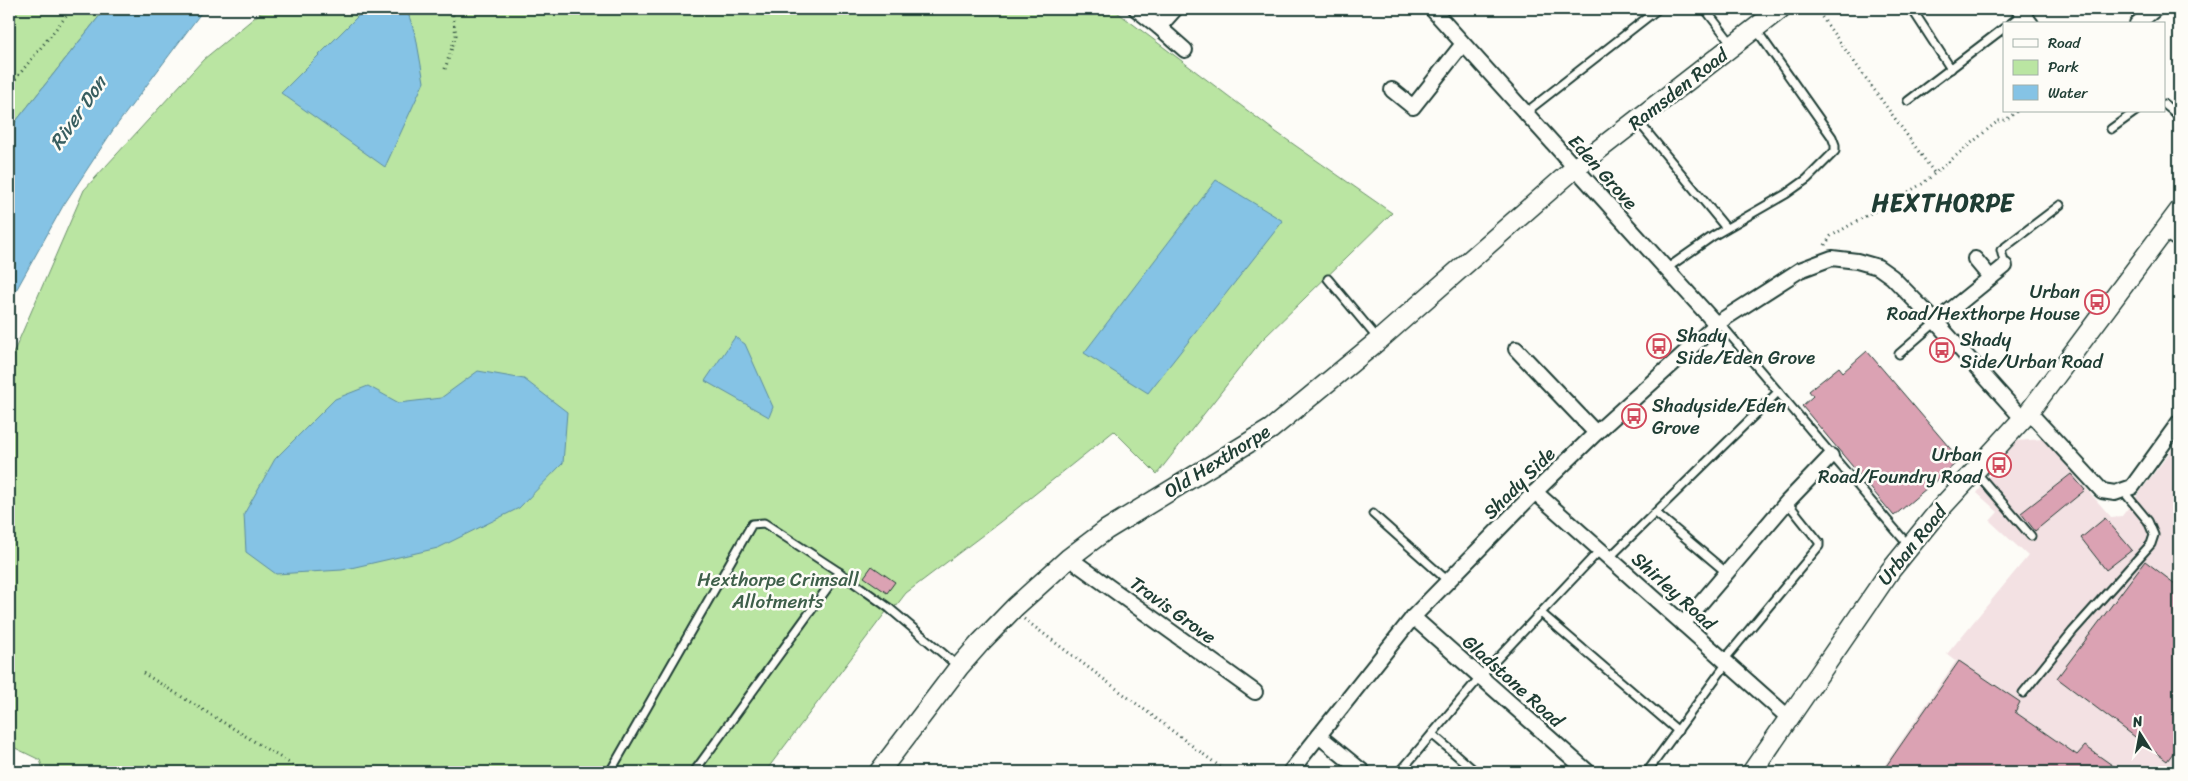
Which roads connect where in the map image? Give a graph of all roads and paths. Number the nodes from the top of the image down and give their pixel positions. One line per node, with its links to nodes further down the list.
1 (72, 9): 23 (path)
2 (452, 9): 21 (path)
3 (1136, 9): 15 (street)
4 (1175, 9): 15 (street)
5 (1432, 9): 18 (street, Eden Grove)
6 (1658, 9): 31 (lane)
7 (1705, 9): 19 (lane)
8 (1780, 9): 16 (street, Ramsden Road)
9 (1816, 9): 36 (path)
10 (1912, 9): 22 (lane)
11 (2155, 9): 14 (street)
12 (2025, 14): 13 (lane)
13 (2013, 22)
14 (2139, 22)
15 (1159, 28): 20 (street)
16 (1755, 28): 19 (street, Ramsden Road); 39 (lane)
17 (2003, 29): 22 (lane)
18 (1462, 45): 26 (street); 31 (street, Eden Grove)
19 (1733, 46): 33 (street, Ramsden Road)
20 (1185, 50)
21 (445, 69)
22 (1951, 69): 27 (lane)
23 (15, 79): 24 (path); 25 (path)
24 (9, 82)
25 (9, 86)
26 (1392, 90)
27 (1908, 101)
28 (2166, 106): 32 (lane)
29 (2016, 112): 36 (path)
30 (2135, 112): 34 (lane)
31 (1525, 113): 35 (street, Eden Grove)
32 (2179, 116)
33 (1638, 121): 35 (street, Ramsden Road); 39 (lane)
34 (2111, 129)
35 (1575, 168): 44 (street, Eden Grove); 49 (street, Old Hexthorpe)
36 (1935, 174): 42 (path)
37 (2060, 205): 43 (lane)
38 (2179, 211): 40 (street, Urban Road)
39 (1726, 228): 44 (lane)
40 (2172, 236): 53 (street, Urban Road)
41 (1975, 259): 45 (street)
42 (1815, 263): 47 (street, Shady Side); 48 (street, Shady Side)
43 (2005, 266): 45 (street)
44 (1666, 269): 48 (street, Eden Grove)
45 (1990, 277): 47 (street)
46 (1328, 279): 49 (lane)
47 (1936, 322): 51 (lane); 53 (street, Shady Side)
48 (1717, 323): 52 (lane); 55 (street, Shady Side)
49 (1379, 340): 66 (street, Old Hexthorpe)
50 (1516, 349): 55 (street)
51 (1899, 354)
52 (1778, 392): 56 (lane); 61 (lane)
53 (2025, 415): 57 (street, Urban Road); 59 (street, Shady Side)
54 (2179, 422): 59 (street)
55 (1596, 433): 58 (street, Shady Side)
56 (1831, 456): 60 (street); 64 (lane)
57 (1974, 470): 63 (lane); 64 (street, Urban Road)
58 (1535, 492): 65 (street, Shirley Road); 69 (street, Shady Side)
59 (2124, 492): 79 (lane)
60 (1787, 502): 68 (street); 74 (lane)
61 (1656, 513): 65 (lane); 68 (lane)
62 (1373, 514): 69 (lane)
63 (2031, 536)
64 (1910, 547): 80 (street, Urban Road)
65 (1605, 554): 71 (lane); 73 (street, Shirley Road)
66 (1069, 558): 70 (street, Old Hexthorpe); 78 (street, Travis Grove)
67 (839, 572): 75 (lane); 86 (lane); 87 (lane)
68 (1727, 573): 73 (street)
69 (1449, 582): 72 (street, Shady Side)
70 (1012, 610): 75 (street, Old Hexthorpe); 88 (path)
71 (1541, 613): 77 (lane); 81 (lane)
72 (1413, 617): 77 (street, Gladstone Road); 83 (street, Shady Side)
73 (1683, 624): 74 (street, Shirley Road)
74 (1726, 662): 80 (street, Shirley Road); 81 (lane)
75 (959, 667): 84 (street, Old Hexthorpe)
76 (143, 673): 85 (path)
77 (1480, 677): 82 (lane); 93 (street, Gladstone Road)
78 (1255, 692)
79 (2023, 693)
80 (1790, 718): 95 (street, Urban Road)
81 (1678, 731): 94 (lane)
82 (1432, 734): 91 (lane); 92 (lane)
83 (1319, 736): 89 (street, Shady Side); 90 (street)
84 (883, 771)
85 (304, 772)
86 (610, 772)
87 (694, 772)
88 (1227, 772)
89 (1290, 772)
90 (1363, 772)
91 (1400, 772)
92 (1476, 772)
93 (1588, 772)
94 (1647, 772)
95 (1752, 772)

